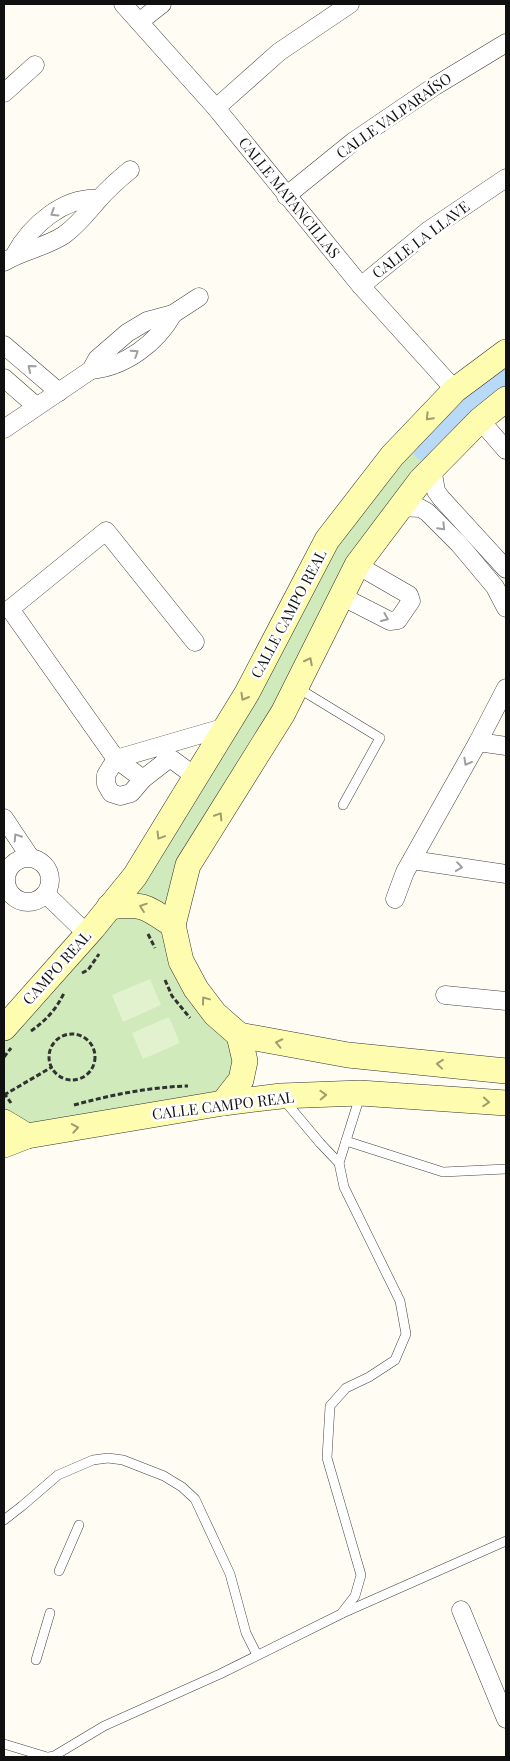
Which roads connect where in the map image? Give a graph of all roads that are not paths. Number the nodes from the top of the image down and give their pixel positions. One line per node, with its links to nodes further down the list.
1 (123, 4): 4 (street, CALLE MATANCILLAS)
2 (162, 4): 4 (street)
3 (350, 4): 8 (street)
4 (139, 22): 8 (street, CALLE MATANCILLAS)
5 (506, 44): 11 (street, CALLE VALPARAÍSO)
6 (36, 65): 7 (street)
7 (4, 93)
8 (216, 108): 11 (street, CALLE MATANCILLAS)
9 (130, 170): 12 (street)
10 (506, 178): 14 (street, CALLE LA LLAVE)
11 (286, 196): 14 (street, CALLE MATANCILLAS)
12 (99, 199): 13 (street); 13 (street, one-way to 13)
13 (9, 259)
14 (361, 286): 19 (street, CALLE MATANCILLAS)
15 (199, 297): 20 (street)
16 (4, 345): 20 (street, one-way to 16)
17 (506, 352): 19 (street, CALLE CAMPO REAL)
18 (4, 378): 22 (street)
19 (456, 390): 39 (street, CALLE CAMPO REAL, one-way to 39)
20 (59, 392): 22 (street)
21 (506, 399): 23 (street)
22 (36, 406): 24 (street)
23 (480, 420): 25 (street); 26 (street)
24 (4, 429)
25 (506, 450)
26 (432, 468): 27 (street); 28 (street)
27 (400, 507): 29 (street, one-way to 29); 30 (street)
28 (477, 536): 29 (street); 31 (street)
29 (463, 549): 32 (street)
30 (357, 565): 33 (street); 33 (street, one-way to 30)
31 (504, 566): 32 (street)
32 (486, 577): 34 (street)
33 (341, 596): 37 (street, one-way to 33)
34 (506, 608)
35 (7, 610): 36 (street); 43 (street)
36 (196, 642)
37 (296, 686): 46 (lane); 55 (street, one-way to 37)
38 (506, 688): 40 (street)
39 (226, 726): 42 (street); 44 (street, CALLE CAMPO REAL)
40 (478, 742): 41 (street); 49 (street, one-way to 49)
41 (506, 746)
42 (166, 752): 43 (street); 44 (street); 45 (street)
43 (116, 759): 45 (street); 45 (street)
44 (196, 777): 54 (street, CALLE CAMPO REAL, one-way to 54)
45 (143, 778)
46 (343, 806)
47 (4, 818): 48 (street, one-way to 47)
48 (30, 857): 51 (street); 52 (street)
49 (412, 860): 50 (street, one-way to 50); 53 (street)
50 (506, 874)
51 (5, 886): 52 (street)
52 (46, 894): 56 (street)
53 (395, 899)
54 (109, 907): 55 (street, one-way to 54); 56 (street, CAMPO REAL)
55 (173, 924): 59 (street, one-way to 55)
56 (94, 942): 60 (street, CAMPO REAL)
57 (445, 995): 58 (street)
58 (506, 1001)
59 (239, 1035): 61 (street, one-way to 59); 64 (street)
60 (15, 1036)
61 (506, 1071)
62 (360, 1094): 63 (street, CALLE CAMPO REAL, one-way to 62); 65 (street, CALLE CAMPO REAL, one-way to 65); 68 (lane)
63 (281, 1096): 64 (street, CALLE CAMPO REAL); 70 (lane)
64 (222, 1102): 67 (street, CALLE CAMPO REAL, one-way to 64)
65 (506, 1104)
66 (8, 1113): 67 (street)
67 (27, 1136): 69 (street, CALLE CAMPO REAL)
68 (346, 1141): 70 (lane); 71 (lane)
69 (4, 1145)
70 (339, 1163): 78 (lane)
71 (506, 1170)
72 (4, 1520): 79 (lane)
73 (79, 1525): 75 (lane)
74 (506, 1541): 78 (lane)
75 (59, 1571)
76 (461, 1610): 81 (street)
77 (50, 1613): 80 (lane)
78 (341, 1614): 79 (lane)
79 (257, 1655): 83 (lane)
80 (36, 1660)
81 (506, 1719)
82 (4, 1744): 83 (lane)
83 (48, 1757)

